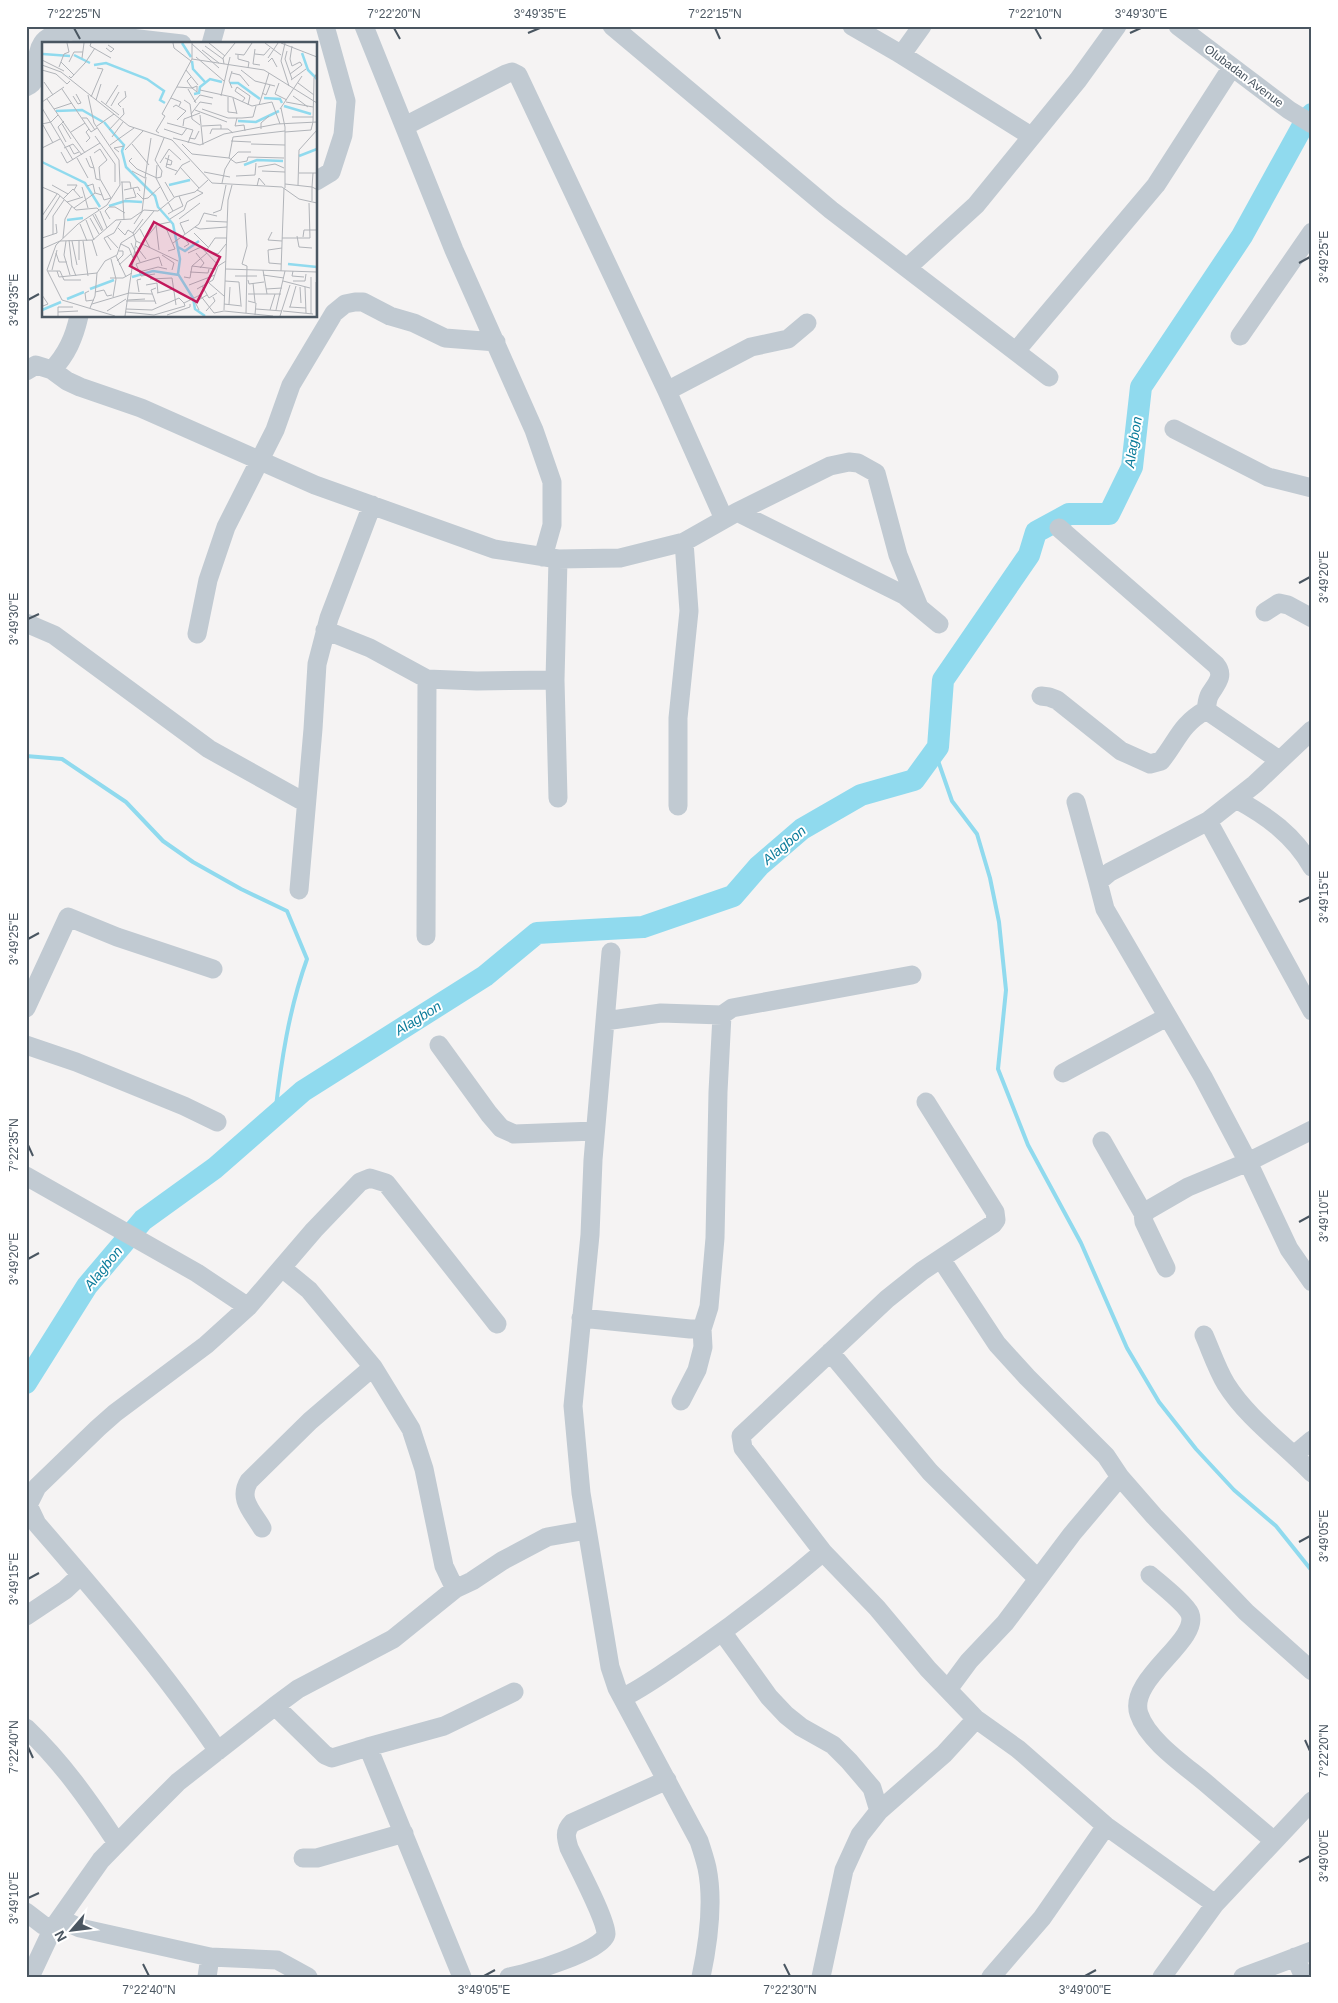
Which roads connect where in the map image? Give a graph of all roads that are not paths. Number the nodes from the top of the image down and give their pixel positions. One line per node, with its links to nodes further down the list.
1 (216, 26): 12 (street)
2 (325, 26): 19 (street)
3 (364, 26): 17 (street)
4 (612, 26): 21 (street)
5 (852, 26): 13 (street)
6 (922, 26): 13 (street)
7 (1117, 26): 18 (street)
8 (1178, 26): 14 (street, Olubadan Avenue)
9 (42, 42): 15 (street)
10 (42, 42): 11 (street)
11 (165, 42)
12 (212, 42)
13 (902, 54): 18 (street)
14 (1232, 67): 16 (street, Olubadan Avenue); 26 (street)
15 (26, 87)
16 (1312, 124)
17 (405, 126): 25 (street); 30 (street)
18 (1031, 136): 21 (street)
19 (318, 180)
20 (1312, 232): 24 (street)
21 (908, 267): 26 (street)
22 (78, 318): 27 (street)
23 (807, 323): 30 (street)
24 (1240, 336)
25 (496, 342): 32 (street); 38 (street)
26 (1016, 351): 29 (street)
27 (52, 370): 28 (street); 32 (street)
28 (26, 371)
29 (1049, 377)
30 (667, 391): 35 (street)
31 (1174, 430): 33 (street)
32 (258, 462): 34 (street); 45 (street)
33 (1312, 488)
34 (372, 505): 38 (street); 44 (street)
35 (731, 515): 37 (street); 39 (street); 39 (street)
36 (1059, 528): 49 (street)
37 (684, 542): 38 (street); 56 (street)
38 (550, 558): 47 (street)
39 (919, 607): 43 (street)
40 (1265, 612): 41 (street)
41 (1312, 618)
42 (26, 623): 55 (street)
43 (940, 624)
44 (325, 630): 46 (street); 55 (street)
45 (197, 634)
46 (427, 679): 47 (street); 61 (street)
47 (555, 680): 52 (street)
48 (1042, 696): 49 (street)
49 (1206, 710): 51 (street)
50 (1312, 730): 51 (street)
51 (1279, 760): 53 (street)
52 (558, 798)
53 (1236, 798): 57 (street); 58 (street)
54 (1076, 802): 59 (street)
55 (306, 803): 60 (street)
56 (678, 806)
57 (1208, 821): 59 (street); 66 (street)
58 (1312, 867)
59 (1098, 882): 68 (street)
60 (299, 890)
61 (426, 936)
62 (611, 952): 69 (street)
63 (213, 970): 65 (street)
64 (912, 975): 67 (street)
65 (26, 1008)
66 (1312, 1011)
67 (722, 1015): 69 (street); 88 (street)
68 (1167, 1017): 72 (street); 78 (street)
69 (605, 1021): 76 (street)
70 (439, 1044): 76 (street)
71 (26, 1045): 74 (street)
72 (1063, 1073)
73 (926, 1102): 81 (street)
74 (218, 1122)
75 (1312, 1130): 78 (street)
76 (596, 1131): 86 (street)
77 (1102, 1141): 80 (street)
78 (1248, 1162): 80 (street); 84 (street)
79 (26, 1176): 85 (street)
80 (1143, 1213): 83 (street)
81 (941, 1260): 90 (street); 96 (street)
82 (282, 1268): 85 (street); 87 (street); 91 (street)
83 (1166, 1268)
84 (1312, 1282)
85 (248, 1307): 100 (street)
86 (581, 1318): 88 (street); 98 (street)
87 (497, 1324)
88 (702, 1329): 92 (street)
89 (1204, 1335): 94 (street)
90 (830, 1352): 99 (street); 102 (street)
91 (373, 1367): 97 (street); 103 (street)
92 (681, 1401)
93 (1312, 1440): 94 (street)
94 (1294, 1455): 95 (street)
95 (1312, 1472)
96 (1120, 1477): 102 (street); 106 (street)
97 (262, 1528)
98 (586, 1530): 103 (street); 109 (street)
99 (823, 1552): 105 (street); 107 (street)
100 (81, 1575): 104 (street); 114 (street)
101 (1150, 1575): 120 (street)
102 (1037, 1578): 107 (street)
103 (455, 1589): 110 (street)
104 (26, 1616)
105 (722, 1633): 109 (street); 117 (street)
106 (1312, 1672)
107 (949, 1688): 111 (street)
108 (514, 1692): 113 (street)
109 (624, 1697): 115 (street)
110 (275, 1706): 113 (street); 114 (street)
111 (976, 1719): 117 (street); 118 (street)
112 (26, 1728): 121 (street)
113 (368, 1747): 119 (street)
114 (218, 1751): 121 (street)
115 (667, 1780): 132 (street); 133 (street)
116 (1312, 1801): 120 (street)
117 (879, 1810): 134 (street)
118 (1106, 1826): 123 (street); 135 (street)
119 (404, 1833): 122 (street); 131 (street)
120 (1274, 1840): 123 (street)
121 (117, 1843): 125 (street)
122 (303, 1858)
123 (1215, 1904): 136 (street)
124 (26, 1912): 125 (street)
125 (56, 1923): 127 (street); 128 (street)
126 (1303, 1954): 137 (street); 138 (street)
127 (210, 1956): 129 (street); 130 (street)
128 (30, 1977)
129 (207, 1977)
130 (308, 1977)
131 (462, 1977)
132 (509, 1977)
133 (701, 1977)
134 (821, 1977)
135 (991, 1977)
136 (1162, 1977)
137 (1242, 1977)
138 (1304, 1977)

